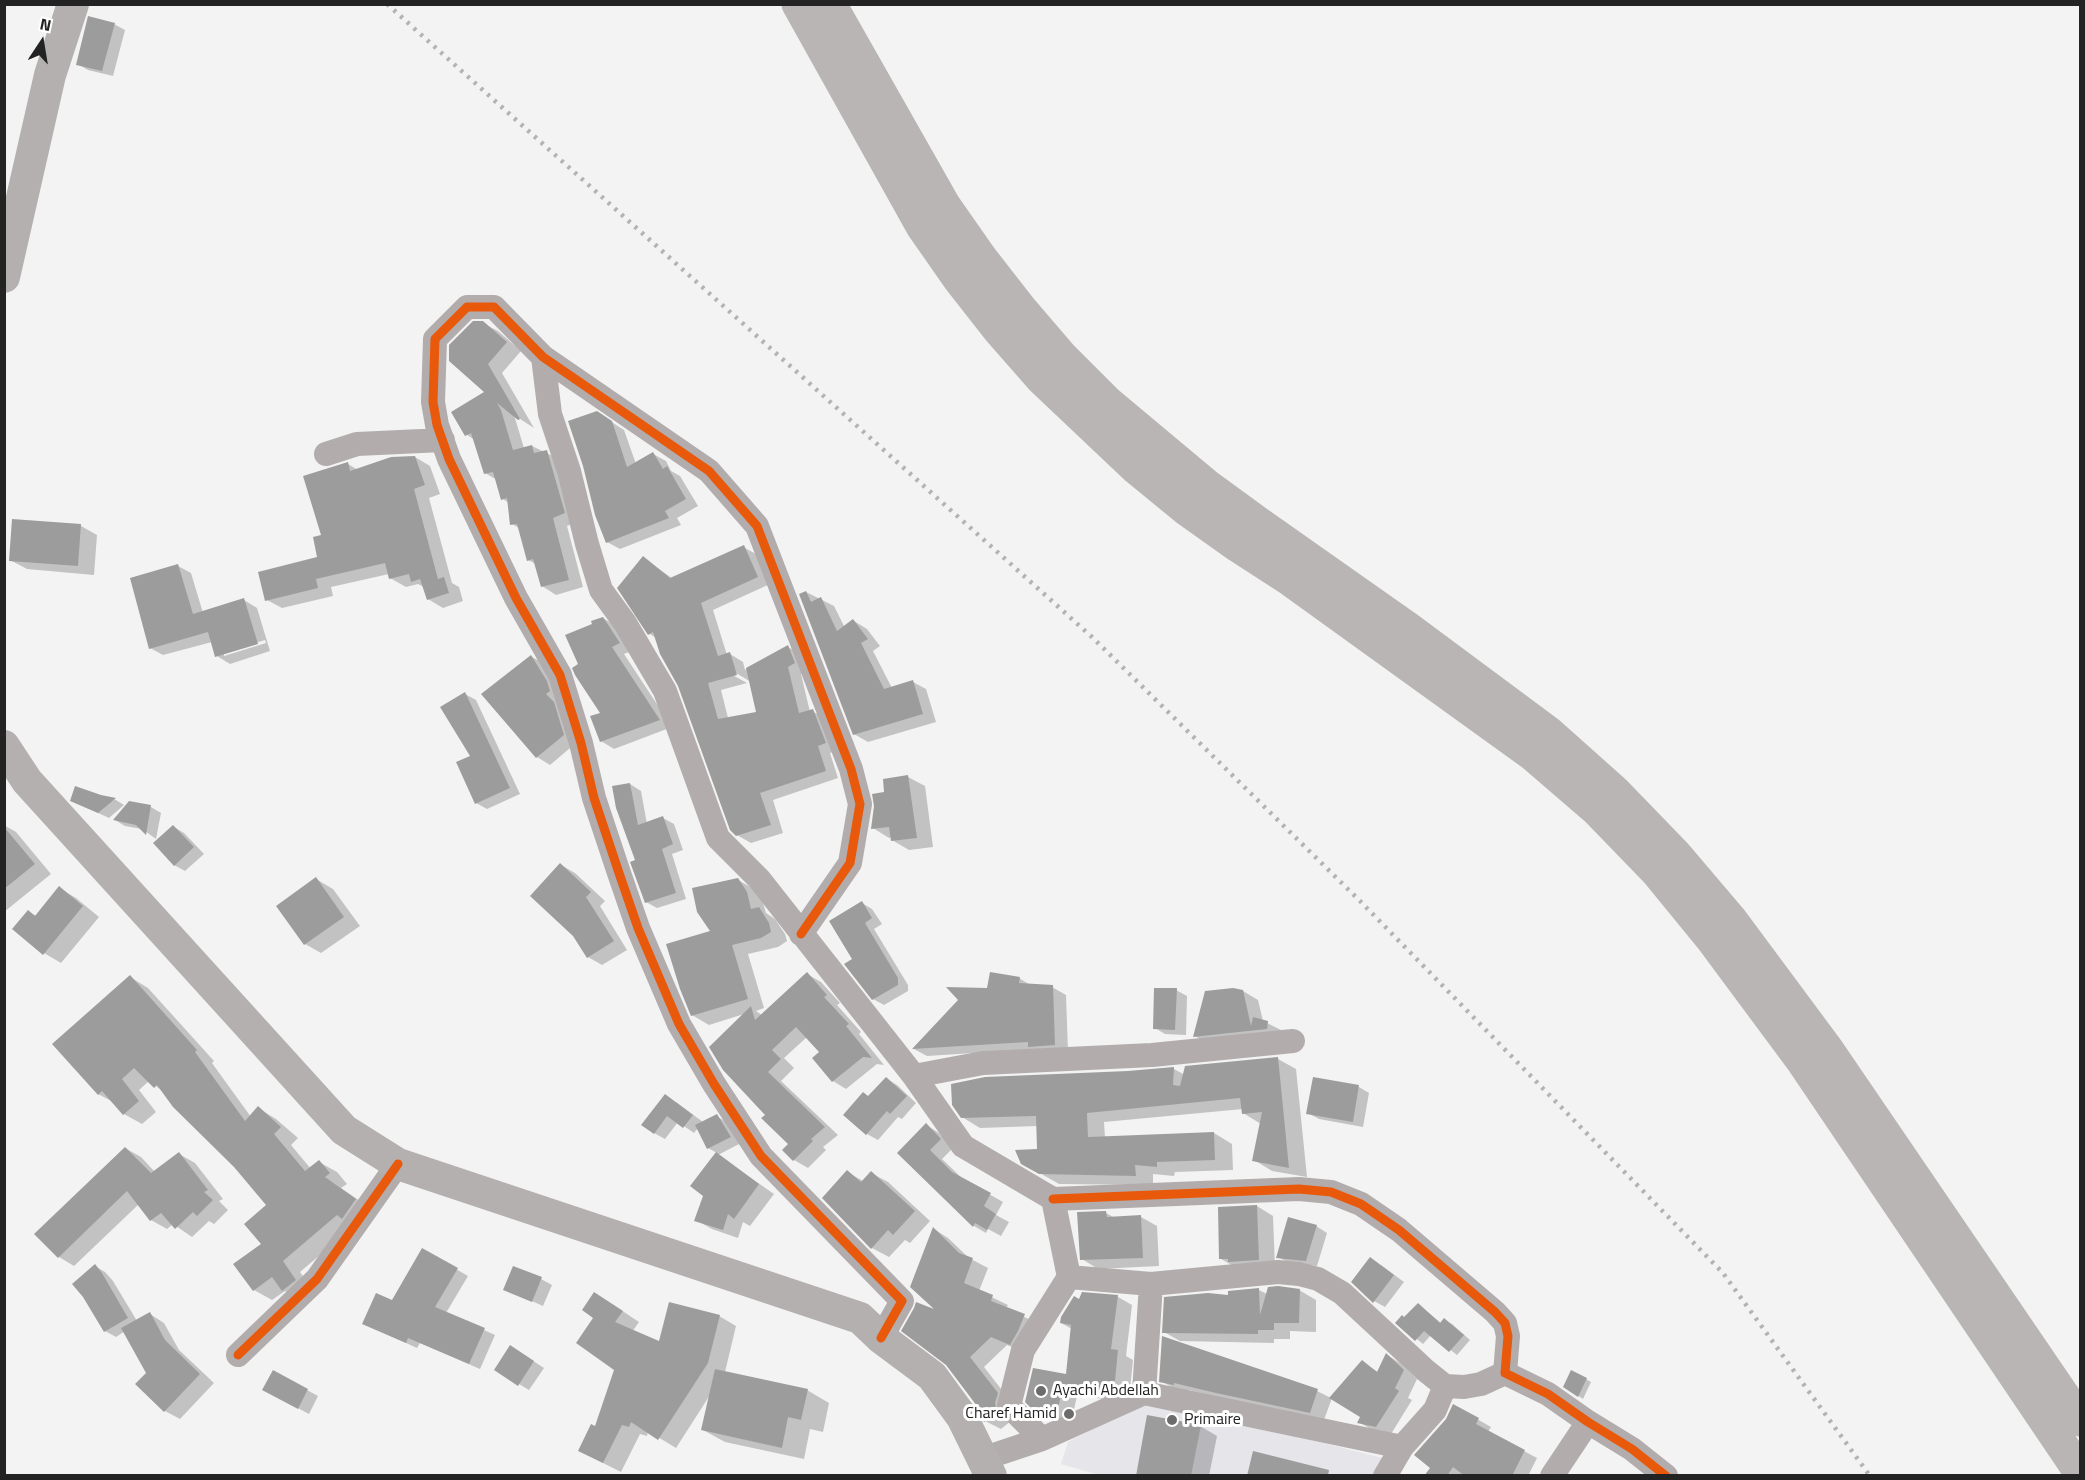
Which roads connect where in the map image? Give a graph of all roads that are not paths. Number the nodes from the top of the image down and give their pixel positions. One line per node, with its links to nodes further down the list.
1 (73, 4): 4 (main road)
2 (798, 4): 26 (highway)
3 (830, 4): 21 (highway)
4 (4, 277)
5 (543, 357): 6 (street); 9 (street); 9 (street)
6 (443, 440): 7 (street); 16 (street)
7 (326, 454)
8 (4, 746): 12 (main road)
9 (801, 934): 11 (street)
10 (1293, 1041): 11 (street)
11 (914, 1076): 13 (street)
12 (398, 1164): 16 (main road); 17 (street)
13 (1053, 1199): 14 (street); 18 (street)
14 (1069, 1277): 15 (street); 23 (street)
15 (1151, 1284): 19 (street); 20 (street)
16 (880, 1338): 25 (main road)
17 (238, 1355)
18 (1505, 1373): 19 (street); 22 (street)
19 (1445, 1386): 24 (street)
20 (1144, 1393): 23 (street); 24 (street)
21 (2080, 1420)
22 (1588, 1422): 28 (street); 29 (street)
23 (1042, 1439): 25 (street)
24 (1402, 1447): 27 (street)
25 (987, 1467)
26 (2080, 1472)
27 (1385, 1476)
28 (1552, 1476)
29 (1666, 1476)

